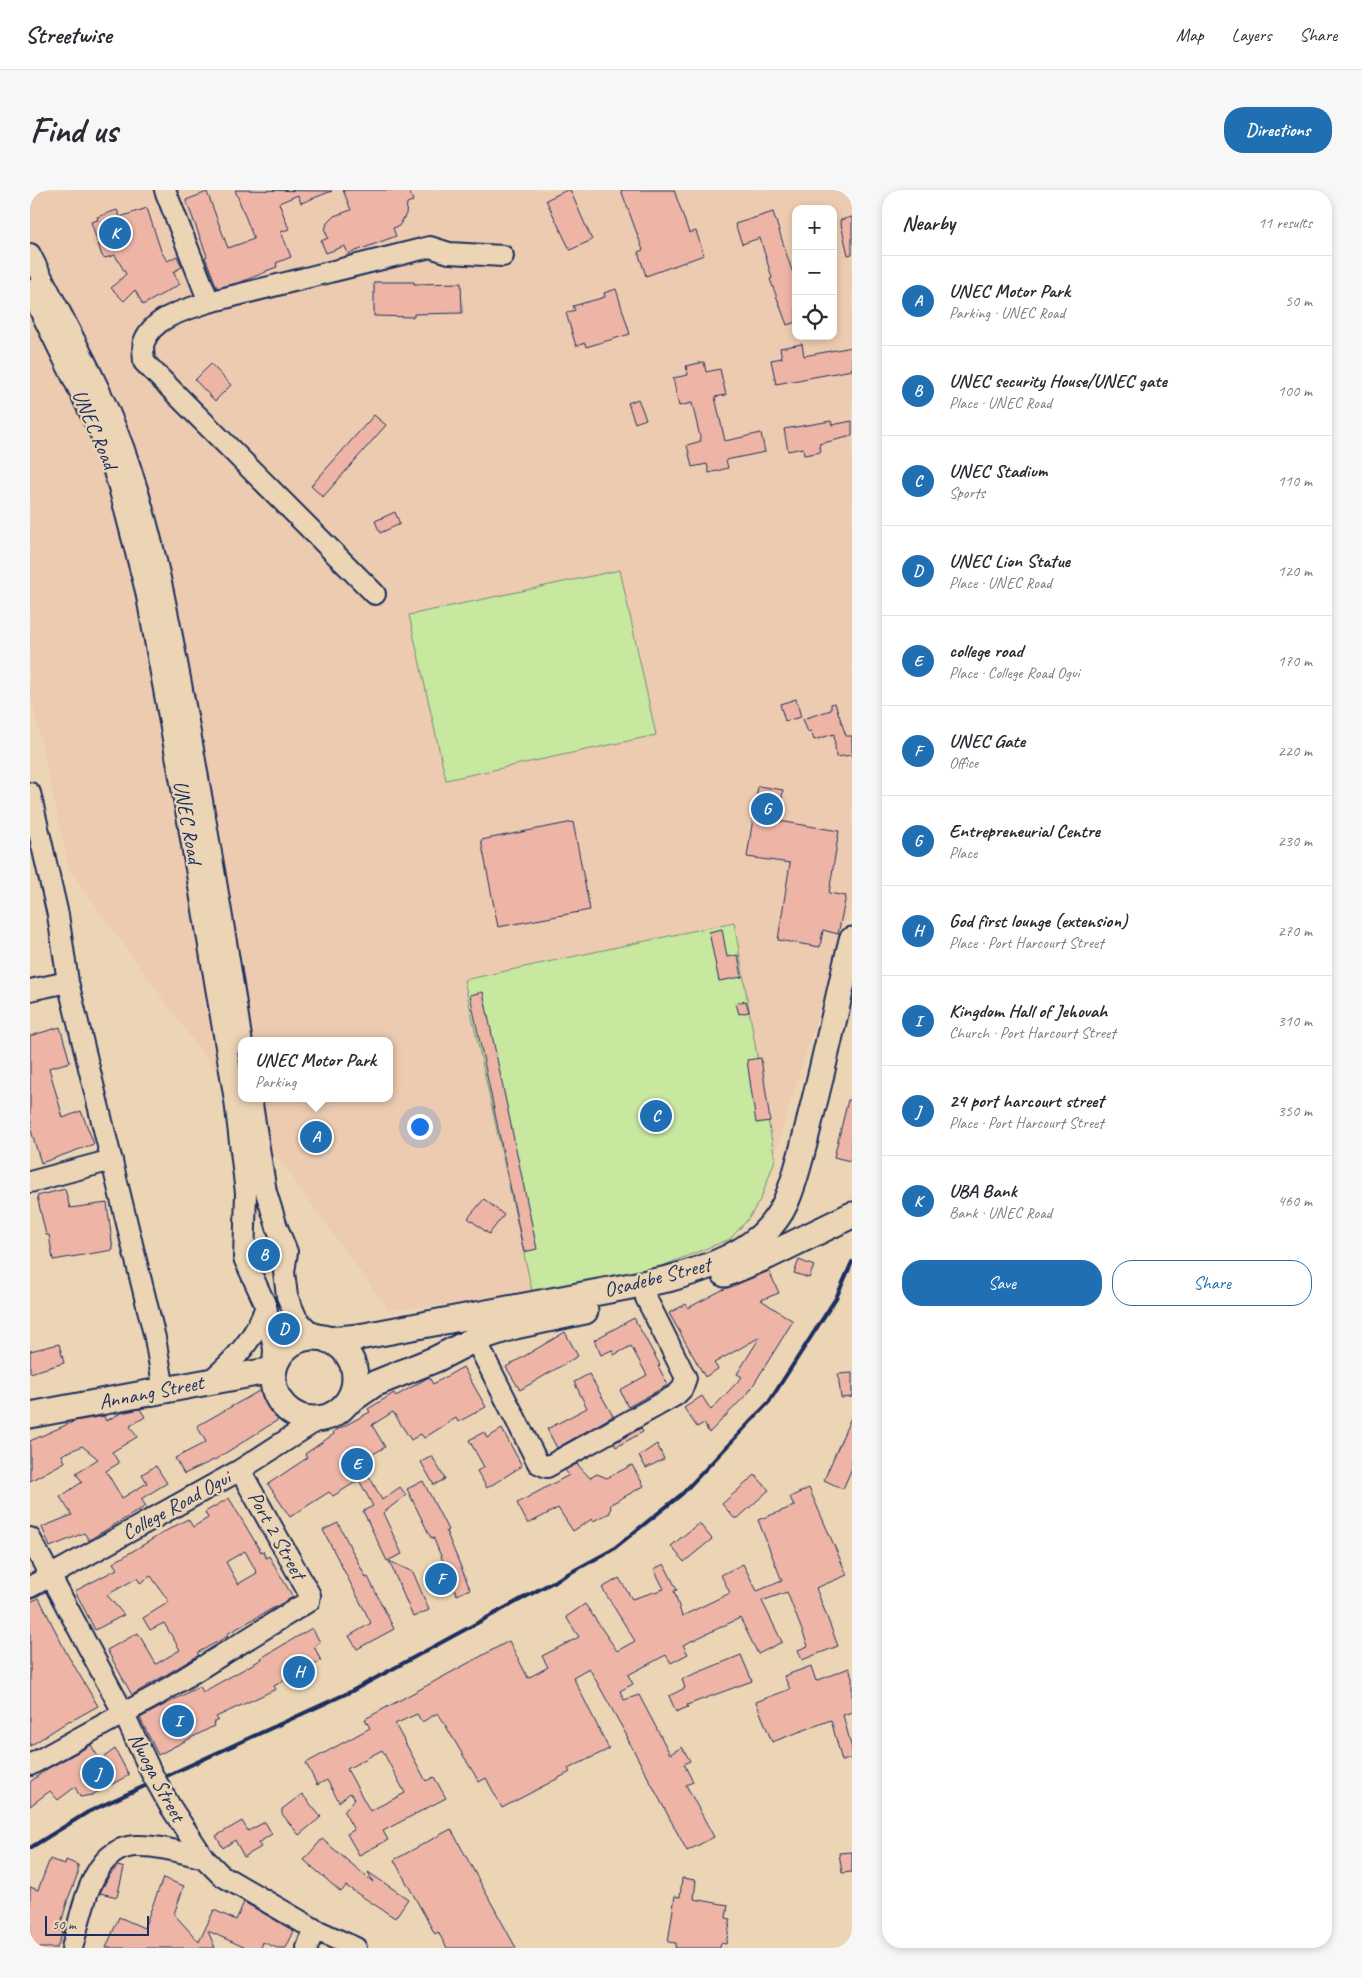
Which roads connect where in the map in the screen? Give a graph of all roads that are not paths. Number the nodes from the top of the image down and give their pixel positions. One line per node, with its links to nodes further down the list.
1 (166, 190): 5 (street)
2 (30, 254): 8 (street, UNEC Road)
3 (503, 256): 5 (street)
4 (30, 290): 8 (street, UNEC Road)
5 (209, 302): 6 (street)
6 (375, 594)
7 (30, 793): 10 (street)
8 (214, 922): 12 (street, UNEC Road); 20 (street, UNEC Road)
9 (852, 940): 17 (main road, Osadebe Street)
10 (68, 982): 11 (street); 14 (street)
11 (30, 990)
12 (240, 1037)
13 (252, 1102): 22 (street)
14 (112, 1160): 15 (street); 25 (street)
15 (30, 1182)
16 (852, 1215): 18 (main road, Osadebe Street)
17 (768, 1229): 18 (main road); 22 (main road, Osadebe Street)
18 (778, 1251): 19 (main road, Osadebe Street)
19 (646, 1298): 21 (main road, Osadebe Street); 21 (street, Osadebe Street)
20 (266, 1306): 23 (street, UNEC Road); 24 (street)
21 (475, 1339): 26 (main road, Osadebe Street)
22 (328, 1340): 23 (main road); 26 (main road)
23 (273, 1370): 24 (main road, Annang Street); 28 (main road)
24 (210, 1381): 25 (main road, Annang Street)
25 (164, 1390): 27 (main road, Annang Street)
26 (348, 1402): 28 (main road)
27 (30, 1416)
28 (319, 1419): 29 (street, College Road Ogui)
29 (240, 1470): 31 (street, College Road Ogui); 33 (street, Port 2 Street)
30 (30, 1538): 31 (street, Nwoga Street)
31 (51, 1574): 32 (street, College Road Ogui); 33 (street, Nwoga Street)
32 (30, 1587)
33 (124, 1714): 34 (street); 35 (street, Nwoga Street, bridge)
34 (30, 1765)
35 (204, 1858): 36 (street, Nwoga Street); 37 (street)
36 (314, 1929): 38 (street); 39 (street, Nwoga Street)
37 (72, 1948)
38 (307, 1948)
39 (356, 1948)

